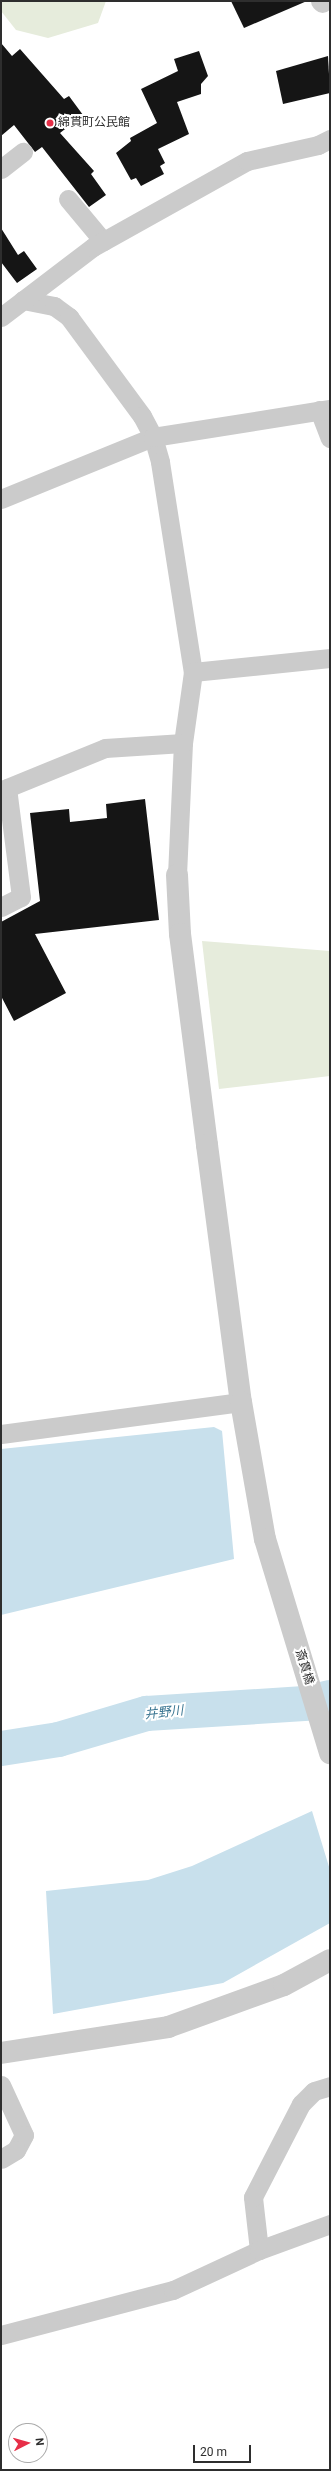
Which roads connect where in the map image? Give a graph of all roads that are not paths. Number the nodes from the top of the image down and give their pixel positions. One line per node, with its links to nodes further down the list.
1 (330, 139): 5 (street)
2 (23, 152): 3 (street)
3 (1, 169)
4 (68, 199): 5 (street)
5 (102, 241): 6 (street)
6 (23, 300): 7 (street); 9 (street)
7 (3, 312)
8 (324, 410): 9 (street); 10 (street)
9 (153, 437): 11 (street); 13 (street)
10 (330, 438)
11 (1, 499)
12 (330, 658): 13 (street)
13 (193, 672): 14 (street)
14 (183, 743): 15 (street); 16 (street)
15 (177, 875): 17 (street, 斎貫橋)
16 (1, 907)
17 (241, 1402): 18 (street); 19 (street, 斎貫橋)
18 (1, 1434)
19 (330, 1753)
20 (330, 1960): 21 (street)
21 (1, 2053)
22 (1, 2086): 24 (street)
23 (330, 2086): 26 (street)
24 (1, 2159)
25 (330, 2224): 26 (street)
26 (259, 2250): 27 (street)
27 (1, 2335)

